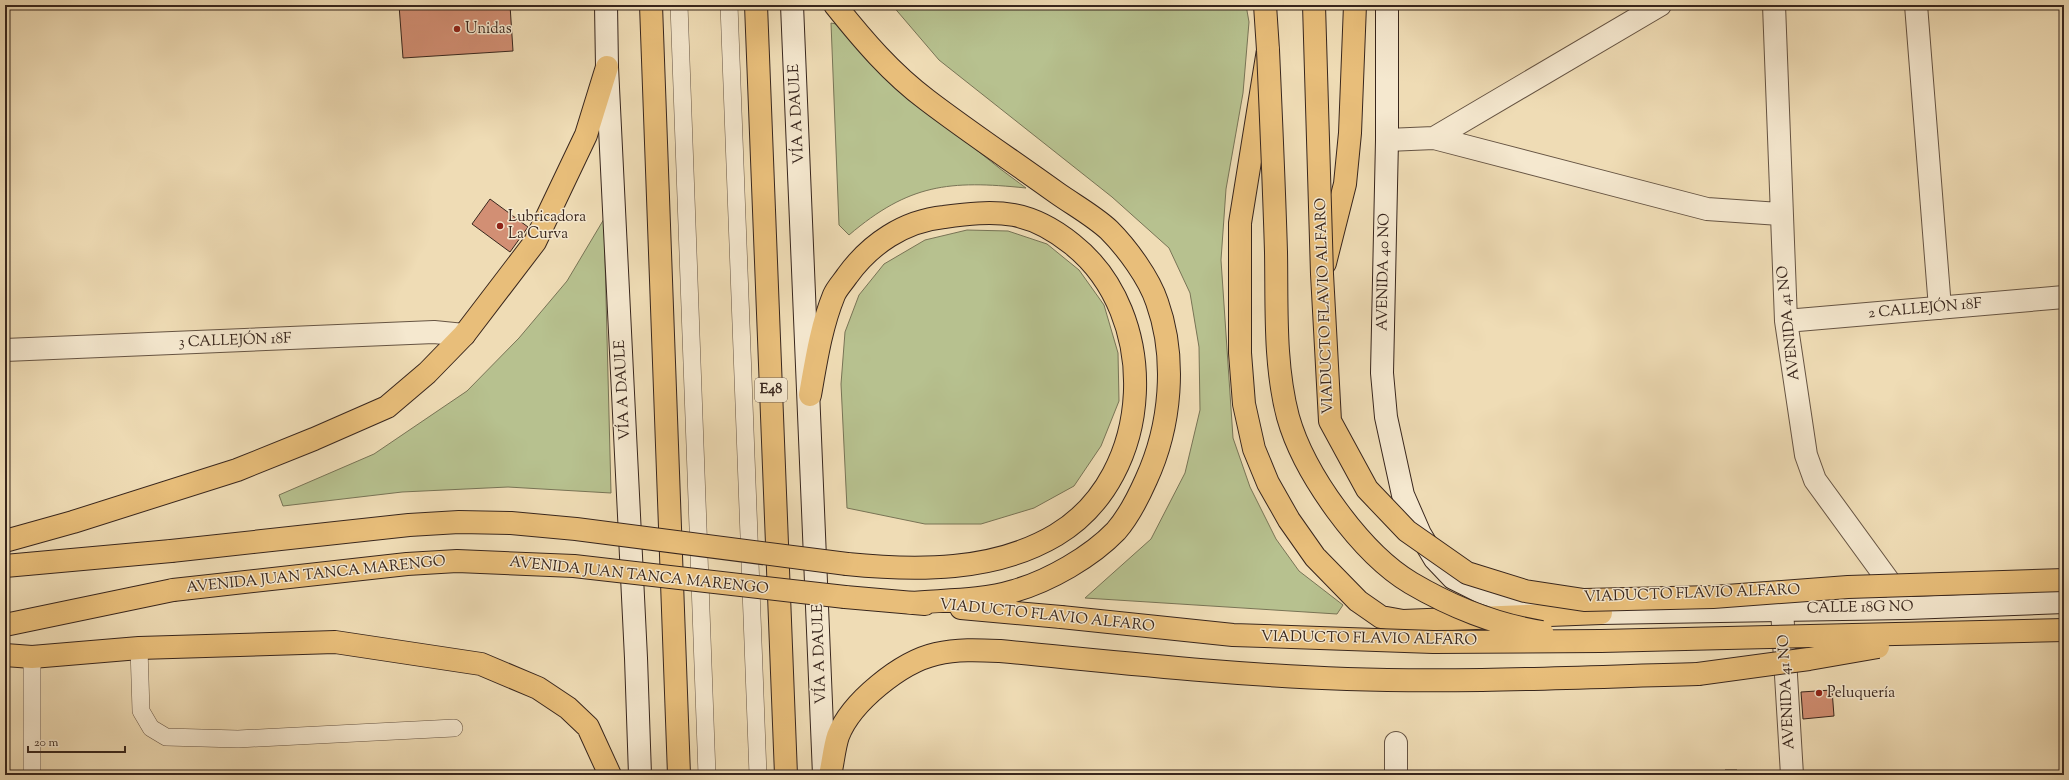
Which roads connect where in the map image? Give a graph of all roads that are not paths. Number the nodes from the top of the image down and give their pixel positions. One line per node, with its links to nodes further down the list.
1 (606, 5): 16 (street, VÍA A DAULE)
2 (650, 5): 49 (main road)
3 (679, 5): 50 (lane)
4 (729, 5): 51 (lane)
5 (756, 5): 52 (main road, E48)
6 (792, 5): 26 (street, VÍA A DAULE / E48)
7 (835, 5): 33 (main road)
8 (1265, 5): 15 (main road)
9 (1314, 5): 20 (main road, VIADUCTO FLAVIO ALFARO, bridge)
10 (1355, 5): 20 (main road, bridge)
11 (1387, 5): 18 (street, AVENIDA 40 NO)
12 (1660, 5): 17 (street)
13 (1774, 5): 19 (street, AVENIDA 41 NO)
14 (1916, 5): 22 (street)
15 (1268, 50): 36 (main road, bridge); 40 (main road, bridge)
16 (607, 67): 24 (main road); 48 (street, VÍA A DAULE)
17 (1434, 138): 18 (street); 19 (street)
18 (1387, 140): 27 (street, AVENIDA 40 NO)
19 (1780, 214): 23 (street, AVENIDA 41 NO)
20 (1322, 274): 30 (main road, VIADUCTO FLAVIO ALFARO, bridge)
21 (2064, 297): 22 (street, 2 CALLEJÓN 18F)
22 (1940, 308): 23 (street, 2 CALLEJÓN 18F)
23 (1786, 321): 34 (street, AVENIDA 41 NO)
24 (464, 336): 25 (street, 3 CALLEJÓN 18F); 28 (main road)
25 (5, 350)
26 (810, 395): 29 (main road, bridge); 53 (street, VÍA A DAULE / E48)
27 (1420, 534): 36 (street, CALLE 18G NO)
28 (5, 541)
29 (5, 566)
30 (2064, 580)
31 (845, 597): 33 (main road, VIADUCTO FLAVIO ALFARO); 37 (main road, AVENIDA JUAN TANCA MARENGO, bridge)
32 (2064, 602): 34 (street, CALLE 18G NO)
33 (910, 603): 40 (main road, VIADUCTO FLAVIO ALFARO, bridge)
34 (1908, 608): 35 (street, CALLE 18G NO)
35 (1782, 609): 36 (street, CALLE 18G NO); 56 (street, AVENIDA 41 NO)
36 (1601, 613)
37 (5, 625)
38 (2064, 630): 39 (main road, VIADUCTO FLAVIO ALFARO, bridge)
39 (1950, 634): 40 (main road, VIADUCTO FLAVIO ALFARO, bridge); 54 (main road, bridge)
40 (1601, 641)
41 (139, 648): 43 (main road); 44 (lane); 47 (main road)
42 (5, 654): 43 (main road)
43 (32, 657): 46 (lane)
44 (454, 728)
45 (1396, 743): 55 (street)
46 (32, 775)
47 (610, 775)
48 (640, 775)
49 (679, 775)
50 (707, 775)
51 (758, 775)
52 (786, 775)
53 (824, 775)
54 (830, 775)
55 (1396, 775)
56 (1792, 775)

